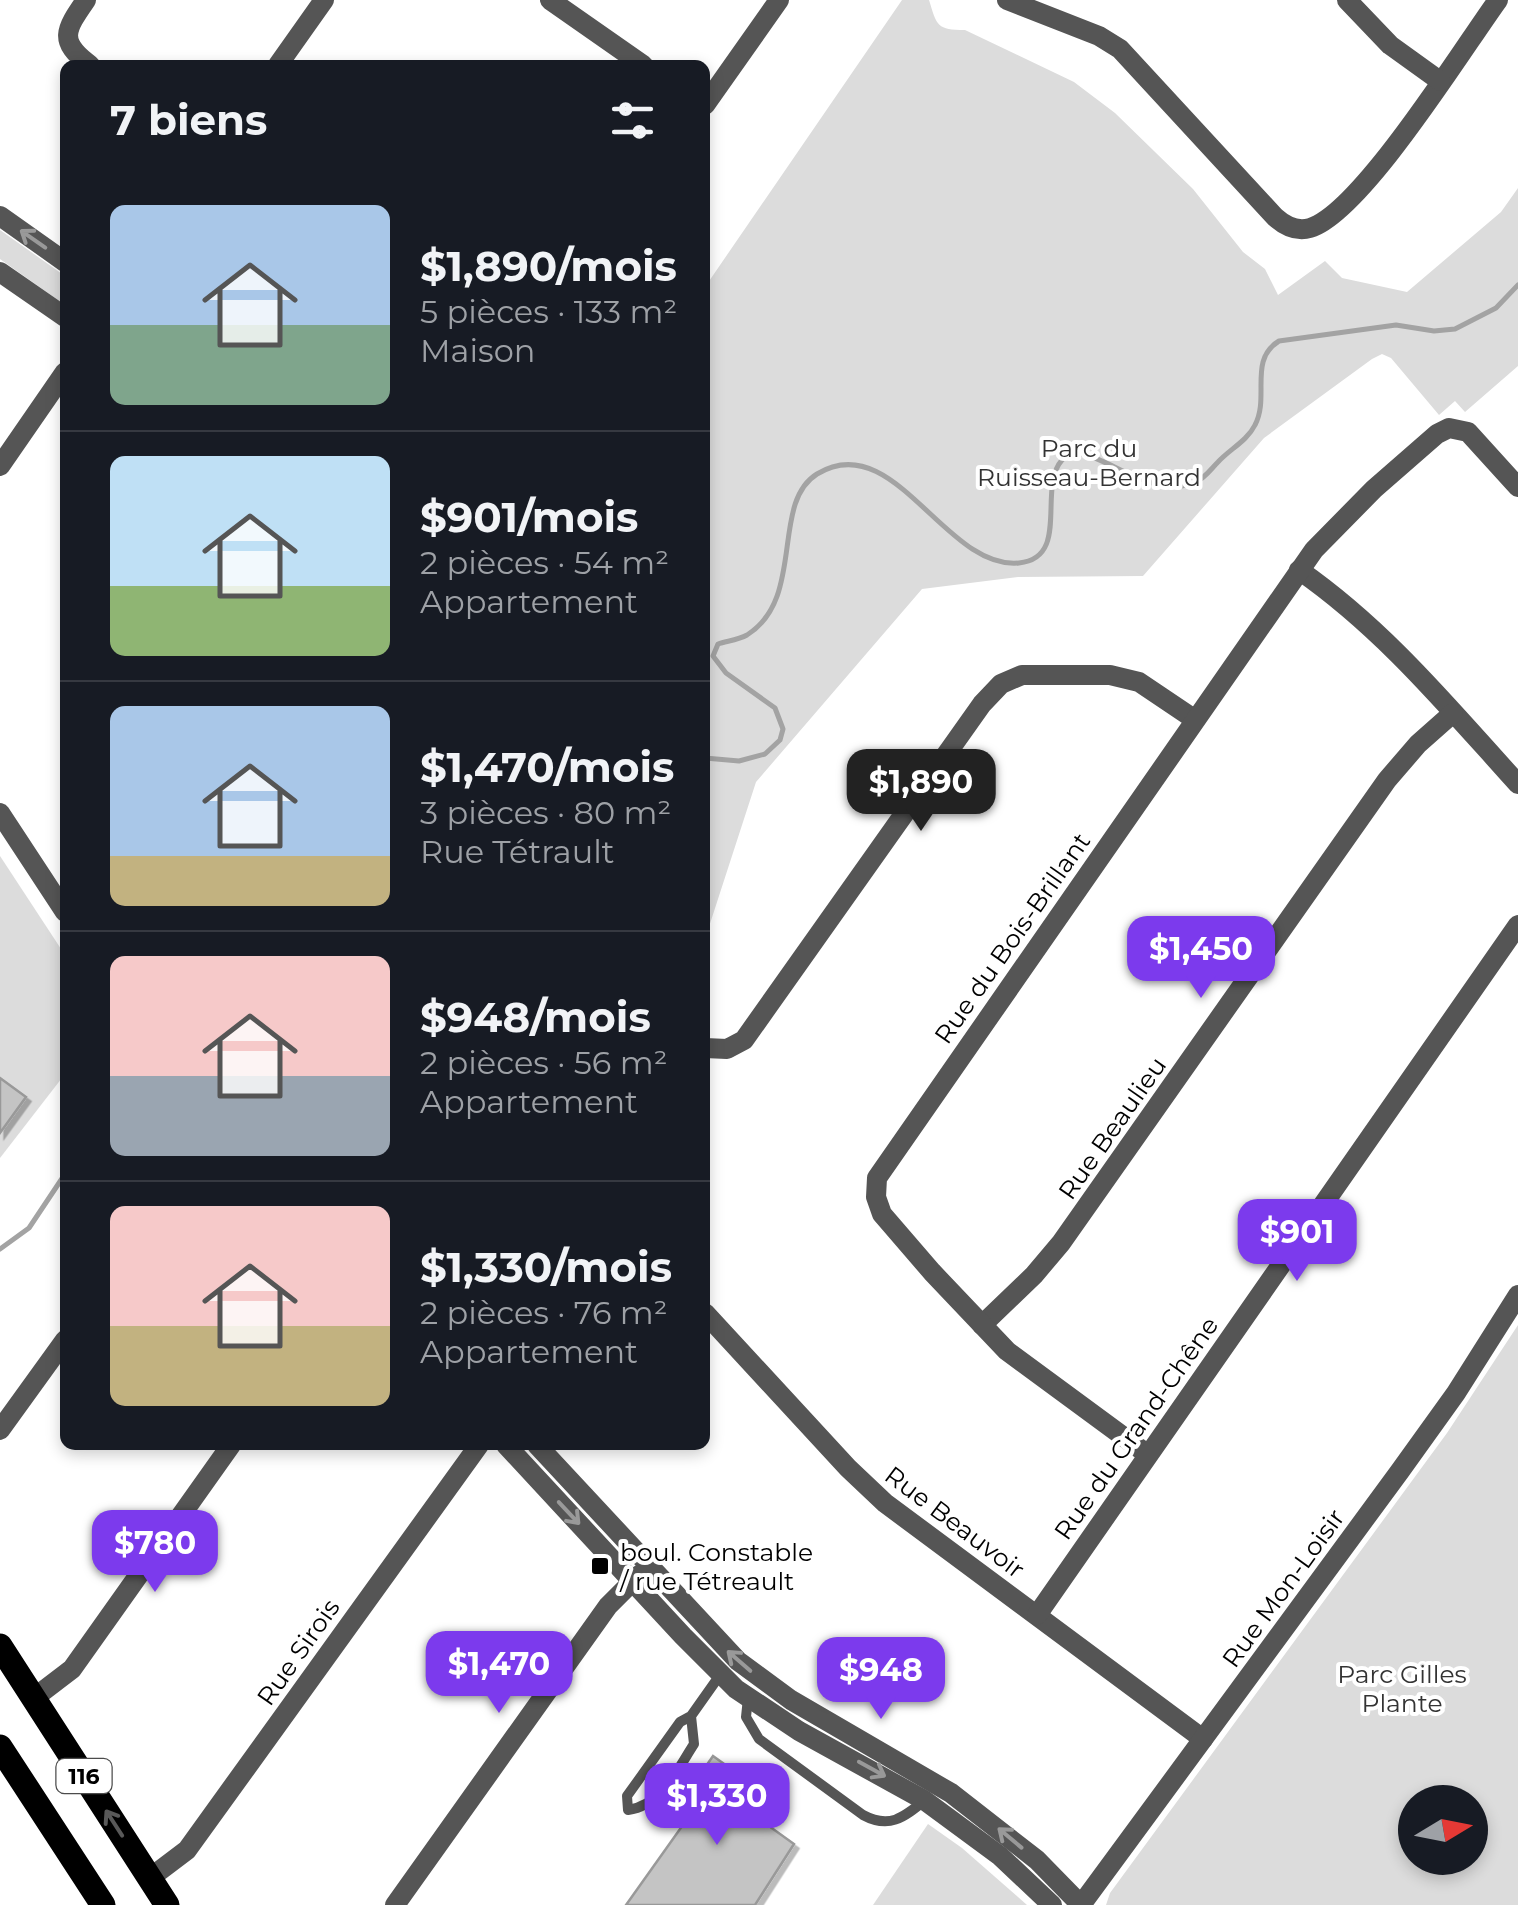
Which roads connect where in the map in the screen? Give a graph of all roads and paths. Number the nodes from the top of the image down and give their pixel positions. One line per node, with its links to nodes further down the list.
1 (86, 0): 8 (street)
2 (324, 0): 9 (street)
3 (550, 0): 10 (street)
4 (779, 0): 12 (street)
5 (1347, 0): 11 (street)
6 (1498, 0): 11 (street)
7 (1015, 1): 11 (street)
8 (84, 60)
9 (282, 60)
10 (635, 60)
11 (1440, 81)
12 (710, 99)
13 (0, 216): 14 (street, one-way to 13)
14 (60, 258)
15 (0, 272): 16 (street)
16 (60, 314)
17 (60, 379): 18 (street)
18 (0, 466)
19 (1518, 487): 20 (street, Rue du Bois-Brillant)
20 (1299, 570): 21 (street); 22 (street, Rue du Bois-Brillant)
21 (1454, 712): 23 (street); 30 (street, Rue Beaulieu)
22 (1194, 719): 27 (street); 30 (street, Rue du Bois-Brillant)
23 (1518, 784)
24 (0, 813): 25 (street)
25 (60, 904)
26 (1518, 925): 37 (street, Rue du Grand-Chêne)
27 (710, 1048)
28 (1518, 1295): 46 (street, Rue Mon-Loisir)
29 (710, 1318): 40 (street, Rue Beauvoir)
30 (982, 1325): 37 (street, Rue du Bois-Brillant)
31 (60, 1347): 32 (street)
32 (0, 1430)
33 (227, 1450): 44 (street)
34 (475, 1450): 49 (street, Rue Sirois)
35 (511, 1450): 39 (street, one-way to 39)
36 (542, 1450): 38 (street)
37 (1147, 1454): 40 (street, Rue du Grand-Chêne)
38 (648, 1567): 39 (street); 54 (street, one-way to 38)
39 (632, 1582): 42 (street); 52 (street)
40 (1036, 1615): 46 (street, Rue Beauvoir)
41 (0, 1646): 44 (main road, 116)
42 (720, 1674): 43 (street); 45 (lane)
43 (748, 1697): 48 (street, one-way to 48); 48 (lane)
44 (34, 1698): 49 (main road, 116, one-way to 44)
45 (691, 1716): 45 (lane)
46 (1203, 1739): 54 (street, Rue Mon-Loisir)
47 (0, 1747): 50 (main road, 116)
48 (924, 1800): 53 (street)
49 (150, 1878): 51 (main road, 116)
50 (103, 1905)
51 (168, 1905)
52 (395, 1905)
53 (1052, 1905)
54 (1081, 1905)

